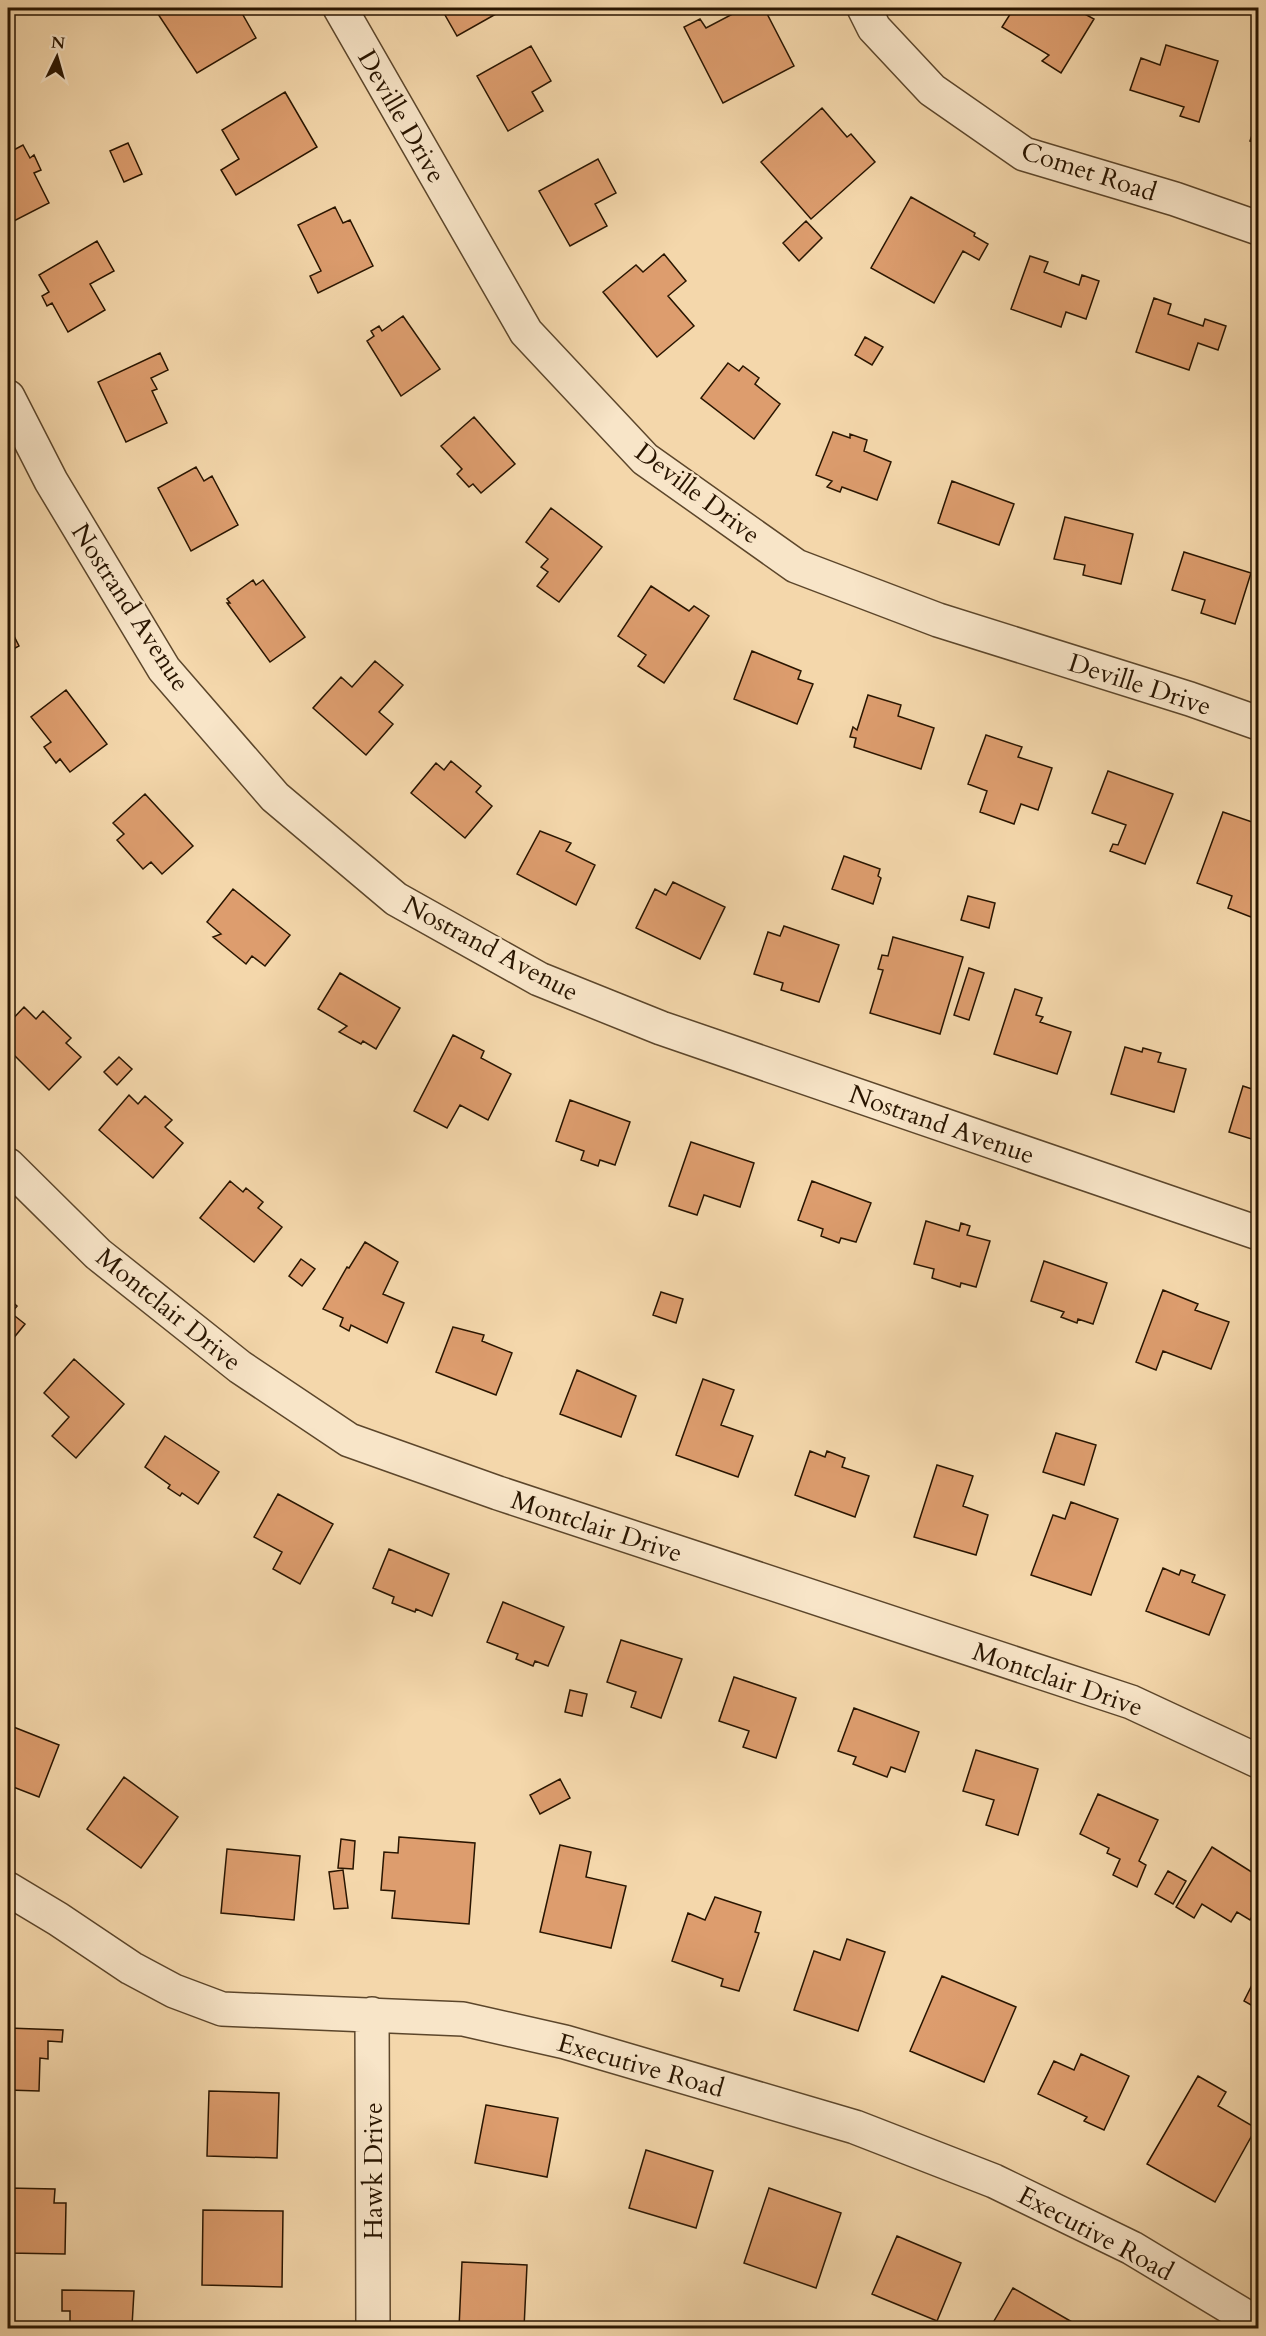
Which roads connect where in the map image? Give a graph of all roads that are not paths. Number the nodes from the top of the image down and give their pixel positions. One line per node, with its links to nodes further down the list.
1 (340, 8): 5 (street, Deville Drive)
2 (864, 8): 3 (street, Comet Road)
3 (1258, 228)
4 (8, 397): 7 (street, Nostrand Avenue)
5 (1258, 723)
6 (8, 1165): 8 (street, Montclair Drive)
7 (1258, 1233)
8 (1255, 1750)
9 (8, 1889): 10 (street, Executive Road)
10 (372, 2014): 11 (street, Executive Road); 12 (street, Hawk Drive)
11 (1258, 2324)
12 (374, 2328)

